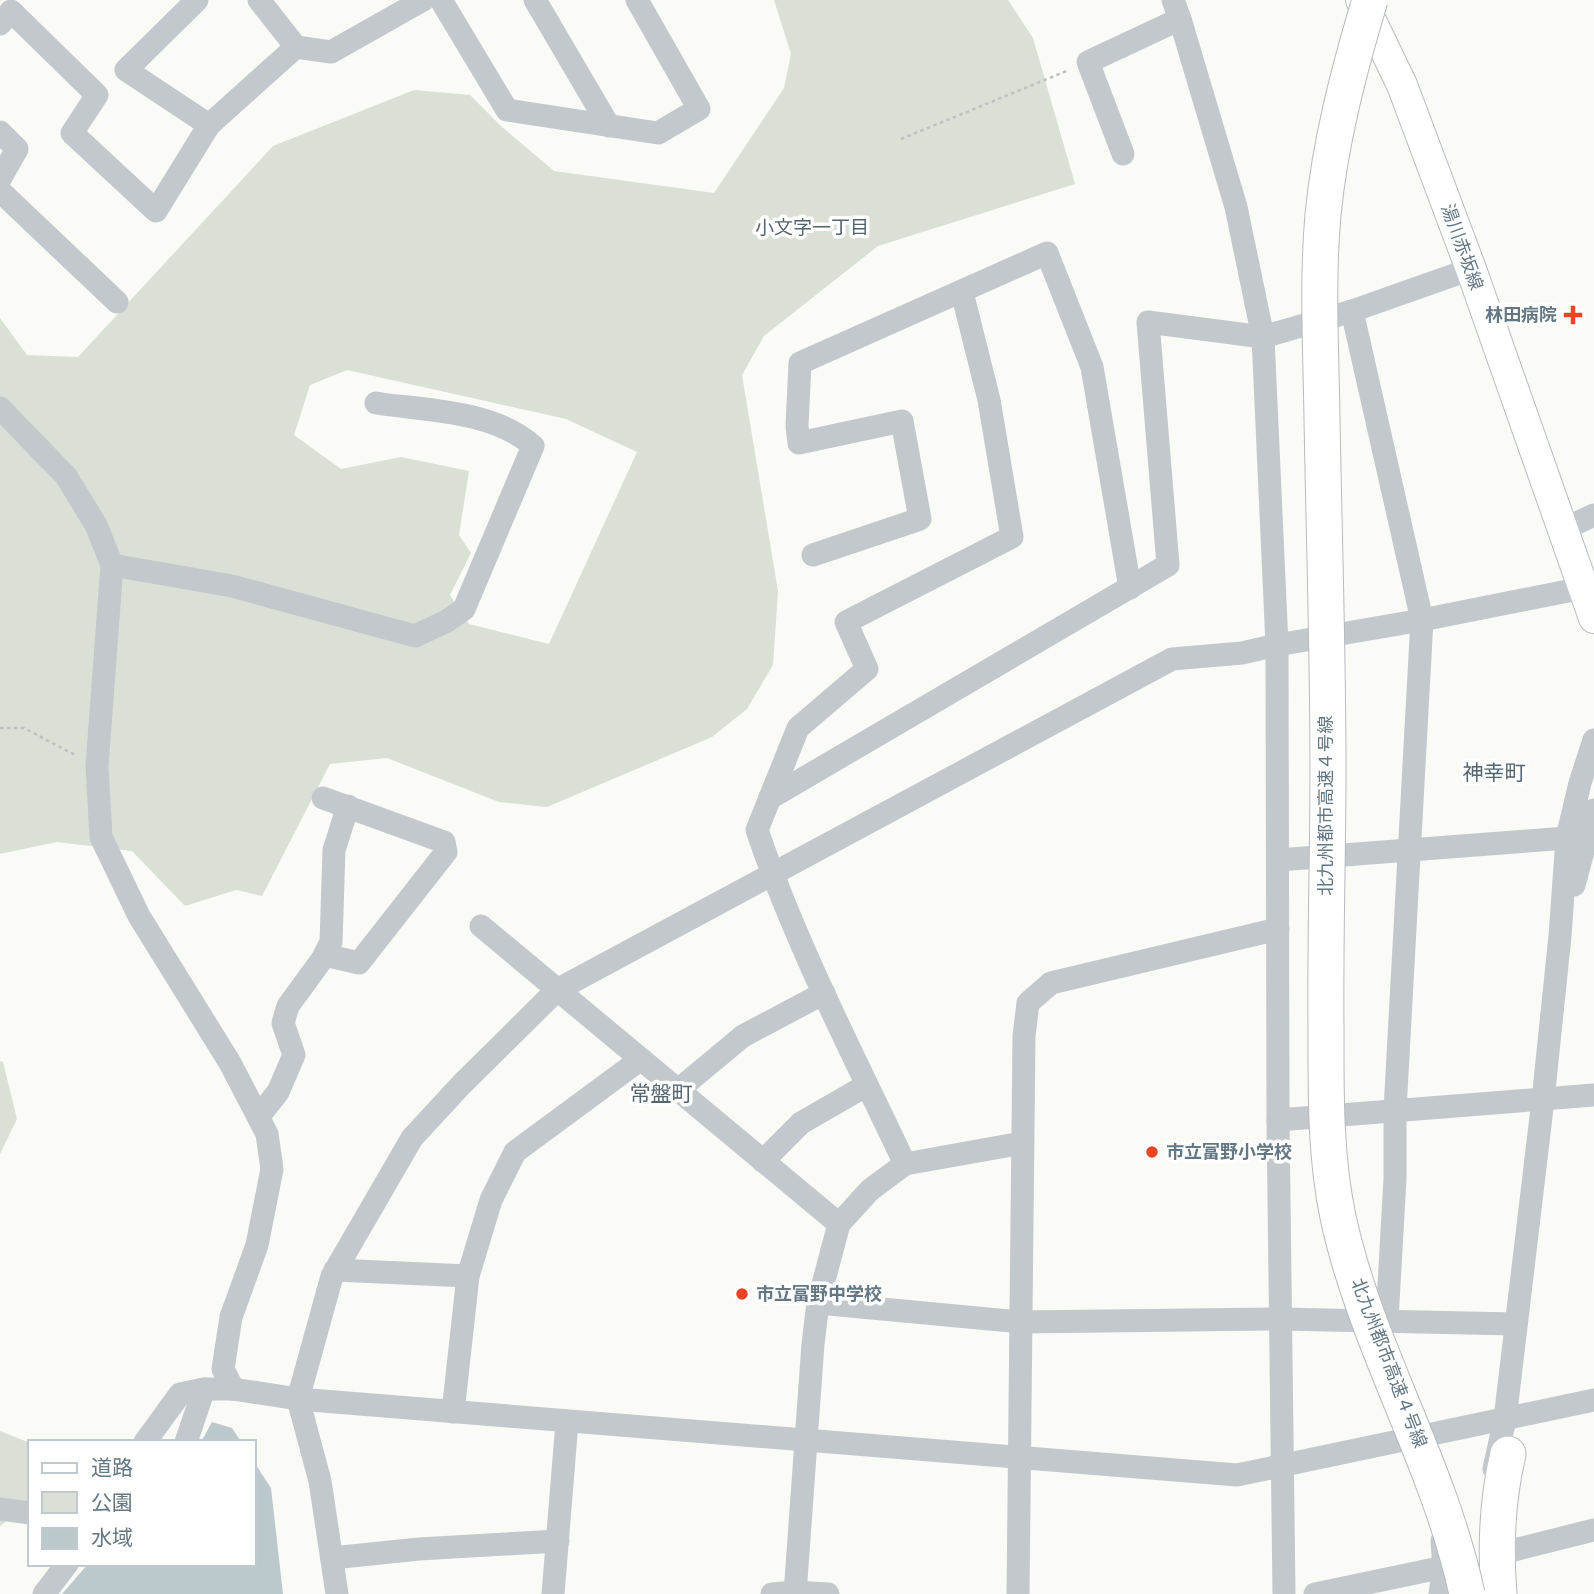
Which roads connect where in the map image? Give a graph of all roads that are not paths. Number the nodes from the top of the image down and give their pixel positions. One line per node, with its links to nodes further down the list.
1 (197, 0): 13 (street)
2 (423, 0): 12 (street)
3 (441, 0): 14 (street)
4 (535, 0): 14 (street)
5 (637, 0): 14 (street)
6 (1347, 0): 91 (highway, 北九州都市高速４号線)
7 (1360, 0): 19 (main road, 湯川赤坂線)
8 (1370, 0): 101 (highway, 北九州都市高速４号線, bridge)
9 (262, 1): 12 (street)
10 (1180, 7): 16 (street); 23 (street)
11 (0, 24): 13 (street)
12 (296, 47): 13 (street)
13 (209, 125)
14 (609, 126)
15 (0, 132): 17 (street)
16 (1123, 154)
17 (0, 179)
18 (0, 191): 21 (street)
19 (1471, 269): 22 (street); 27 (main road, 湯川赤坂線)
20 (962, 292): 28 (street); 30 (street); 37 (street)
21 (117, 302)
22 (1352, 311): 23 (street); 33 (street)
23 (1263, 337): 30 (street); 34 (street)
24 (376, 403): 29 (street)
25 (0, 408): 29 (street)
26 (1594, 515): 27 (street)
27 (1564, 529): 31 (main road, 湯川赤坂線)
28 (813, 555)
29 (112, 565): 56 (street)
30 (1130, 588): 37 (street)
31 (1583, 588): 32 (main road, 湯川赤坂線); 33 (street)
32 (1594, 618)
33 (1422, 620): 34 (street); 41 (street)
34 (1277, 645): 42 (street); 43 (street)
35 (1594, 740): 40 (street)
36 (323, 798): 38 (street)
37 (769, 798): 43 (street)
38 (348, 806): 47 (street); 47 (street)
39 (1592, 820): 46 (street)
40 (1567, 838): 41 (street); 46 (street)
41 (1410, 849): 42 (street); 55 (street)
42 (1278, 860): 45 (street)
43 (772, 876): 48 (street); 49 (street)
44 (481, 926): 48 (street)
45 (1278, 929): 57 (street); 58 (street)
46 (1560, 936): 54 (street)
47 (325, 955): 56 (street)
48 (557, 990): 50 (street); 62 (street)
49 (824, 993): 51 (street); 52 (street)
50 (641, 1059): 52 (street); 63 (street)
51 (867, 1085): 59 (street); 60 (street)
52 (678, 1090): 59 (street)
53 (1594, 1095): 54 (street)
54 (1543, 1100): 55 (street); 68 (street)
55 (1395, 1110): 57 (street); 66 (street)
56 (259, 1116): 70 (street)
57 (1278, 1120): 65 (street)
58 (1022, 1143): 60 (street); 67 (street)
59 (763, 1161): 61 (street)
60 (905, 1164): 61 (street)
61 (839, 1224): 64 (street)
62 (335, 1270): 63 (street); 71 (street)
63 (468, 1276): 73 (street)
64 (818, 1303): 67 (street); 79 (street)
65 (1280, 1319): 66 (street); 67 (street); 82 (street)
66 (1387, 1320): 68 (street)
67 (1020, 1322): 81 (street)
68 (1515, 1324): 74 (street)
69 (204, 1389): 70 (street); 77 (street); 78 (street)
70 (233, 1389): 71 (street)
71 (298, 1399): 73 (street); 89 (street)
72 (1594, 1400): 74 (street)
73 (453, 1412): 75 (street)
74 (1505, 1419): 76 (street); 80 (street); 84 (street)
75 (567, 1422): 79 (street); 87 (street)
76 (1409, 1438): 82 (street); 91 (street)
77 (146, 1440)
78 (188, 1440)
79 (804, 1440): 81 (street); 92 (street)
80 (1508, 1454): 88 (highway)
81 (1018, 1457): 82 (street); 97 (street)
82 (1282, 1466): 98 (street)
83 (0, 1509): 85 (street)
84 (1487, 1512): 88 (street); 101 (highway)
85 (28, 1513)
86 (1594, 1530): 88 (street)
87 (558, 1541): 89 (street); 95 (street)
88 (1503, 1551): 102 (highway)
89 (332, 1558): 94 (street)
90 (65, 1566): 93 (street)
91 (1445, 1581): 99 (street); 100 (street)
92 (787, 1593): 96 (street)
93 (44, 1594)
94 (337, 1594)
95 (554, 1594)
96 (828, 1594)
97 (1018, 1594)
98 (1284, 1594)
99 (1315, 1594)
100 (1440, 1594)
101 (1467, 1594)
102 (1510, 1594)

